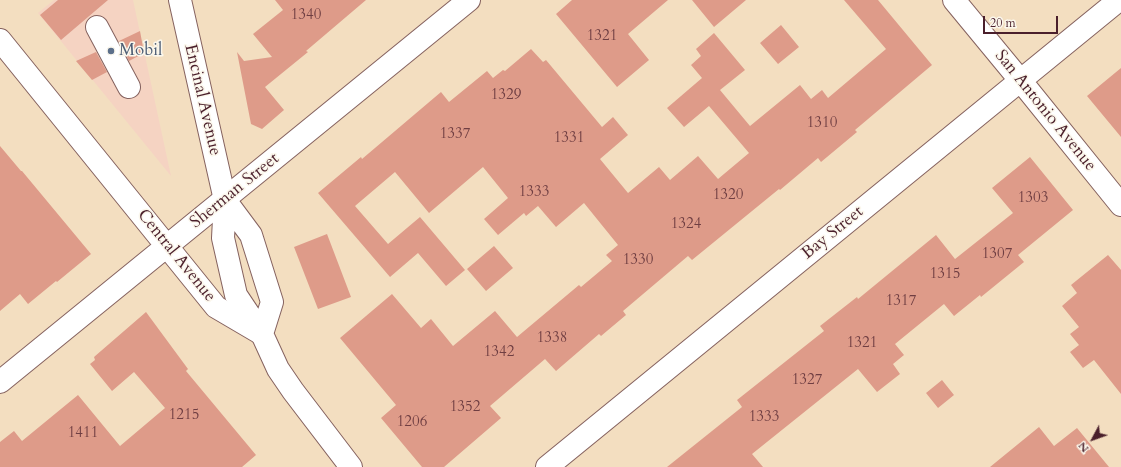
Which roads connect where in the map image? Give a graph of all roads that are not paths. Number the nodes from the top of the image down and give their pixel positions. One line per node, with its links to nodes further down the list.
1 (180, 0): 9 (street, Encinal Avenue)
2 (469, 0): 9 (street, Sherman Street)
3 (954, 0): 7 (street, San Antonio Avenue)
4 (1119, 0): 7 (street, Bay Street)
5 (98, 27): 8 (street)
6 (0, 40): 11 (street, Central Avenue)
7 (1020, 80): 10 (street, San Antonio Avenue); 15 (street, Bay Street)
8 (129, 87)
9 (224, 200): 11 (street, Sherman Street); 12 (street, Encinal Avenue); 12 (street, Encinal Avenue)
10 (1121, 205)
11 (168, 246): 12 (street, Central Avenue); 13 (street, Sherman Street)
12 (262, 334): 14 (street)
13 (0, 382)
14 (351, 467)
15 (547, 467)

